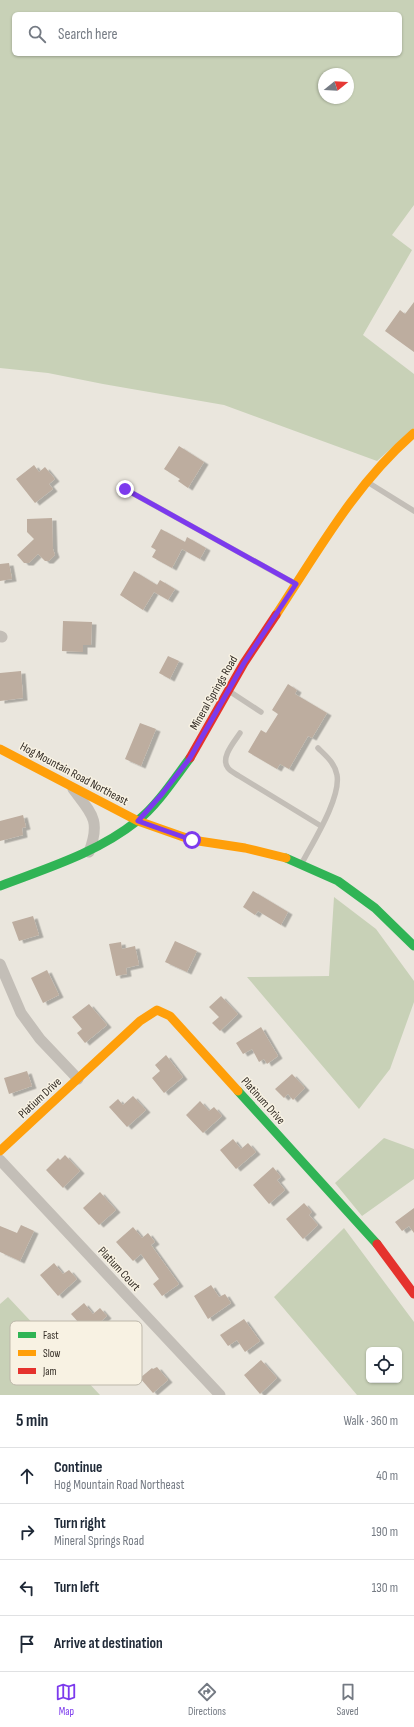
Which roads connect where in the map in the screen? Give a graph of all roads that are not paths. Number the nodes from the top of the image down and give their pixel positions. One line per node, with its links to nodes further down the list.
1 (414, 433): 2 (street, Mineral Springs Road)
2 (367, 481): 4 (lane); 5 (street, Mineral Springs Road)
3 (125, 489): 5 (lane)
4 (414, 511)
5 (296, 584): 6 (street, Mineral Springs Road)
6 (228, 691): 7 (lane); 12 (street, Mineral Springs Road)
7 (261, 712)
8 (240, 733): 13 (lane)
9 (318, 748): 13 (lane)
10 (0, 749): 11 (street, Hog Mountain Road Northeast)
11 (71, 787): 12 (street, Hog Mountain Road Northeast); 14 (street)
12 (138, 821): 14 (street, Mineral Springs Road); 15 (street, Hog Mountain Road Northeast)
13 (321, 826): 15 (lane)
14 (89, 852): 16 (street, Mineral Springs Road)
15 (301, 864): 17 (street, Hog Mountain Road Northeast)
16 (0, 886)
17 (414, 946)
18 (0, 964): 19 (street)
19 (78, 1079): 20 (street, Platium Drive); 22 (street, Platinum Drive)
20 (0, 1151)
21 (0, 1160): 23 (street, Platium Court)
22 (414, 1294)
23 (220, 1395)

